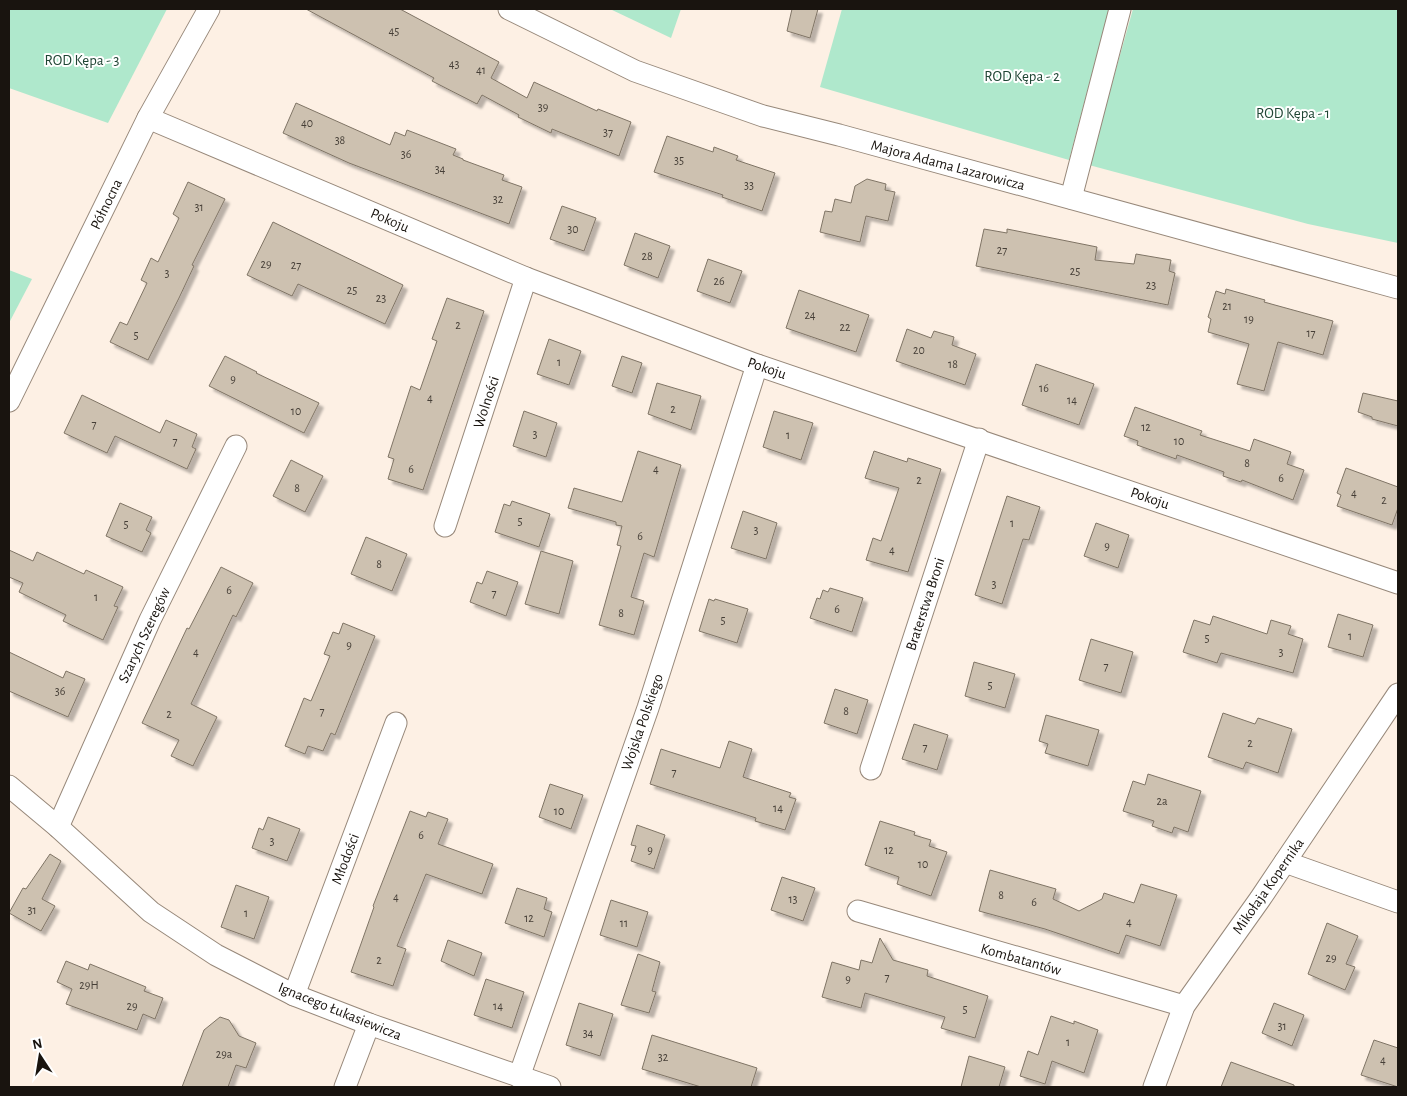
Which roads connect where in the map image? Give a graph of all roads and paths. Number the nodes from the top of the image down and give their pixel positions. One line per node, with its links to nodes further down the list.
1 (209, 9): 4 (street, Północna)
2 (509, 9): 5 (street, Majora Adama Lazarowicza)
3 (1120, 9): 5 (street)
4 (148, 118): 6 (street, Pokoju); 9 (street, Północna)
5 (1071, 198): 7 (street, Majora Adama Lazarowicza)
6 (526, 278): 8 (street, Pokoju); 12 (street, Wolności)
7 (1398, 288)
8 (757, 365): 10 (street, Pokoju); 25 (street, Wojska Polskiego)
9 (9, 401)
10 (979, 439): 13 (street, Pokoju); 16 (street, Braterstwa Broni)
11 (236, 446): 18 (street, Szarych Szeregów)
12 (446, 526)
13 (1398, 583)
14 (1398, 694): 19 (street, Mikołaja Kopernika)
15 (396, 723): 22 (street, Młodości)
16 (870, 768)
17 (9, 786): 18 (street, Ignacego Łukasiewicza)
18 (58, 827): 22 (street, Ignacego Łukasiewicza)
19 (1285, 862): 20 (street); 23 (street, Mikołaja Kopernika)
20 (1398, 902)
21 (858, 911): 23 (street, Kombatantów)
22 (294, 995): 24 (street, Ignacego Łukasiewicza)
23 (1184, 1006): 28 (street, Mikołaja Kopernika)
24 (369, 1024): 25 (street, Ignacego Łukasiewicza); 26 (street)
25 (519, 1077): 27 (street, Ignacego Łukasiewicza)
26 (345, 1087)
27 (550, 1087)
28 (1154, 1087)

